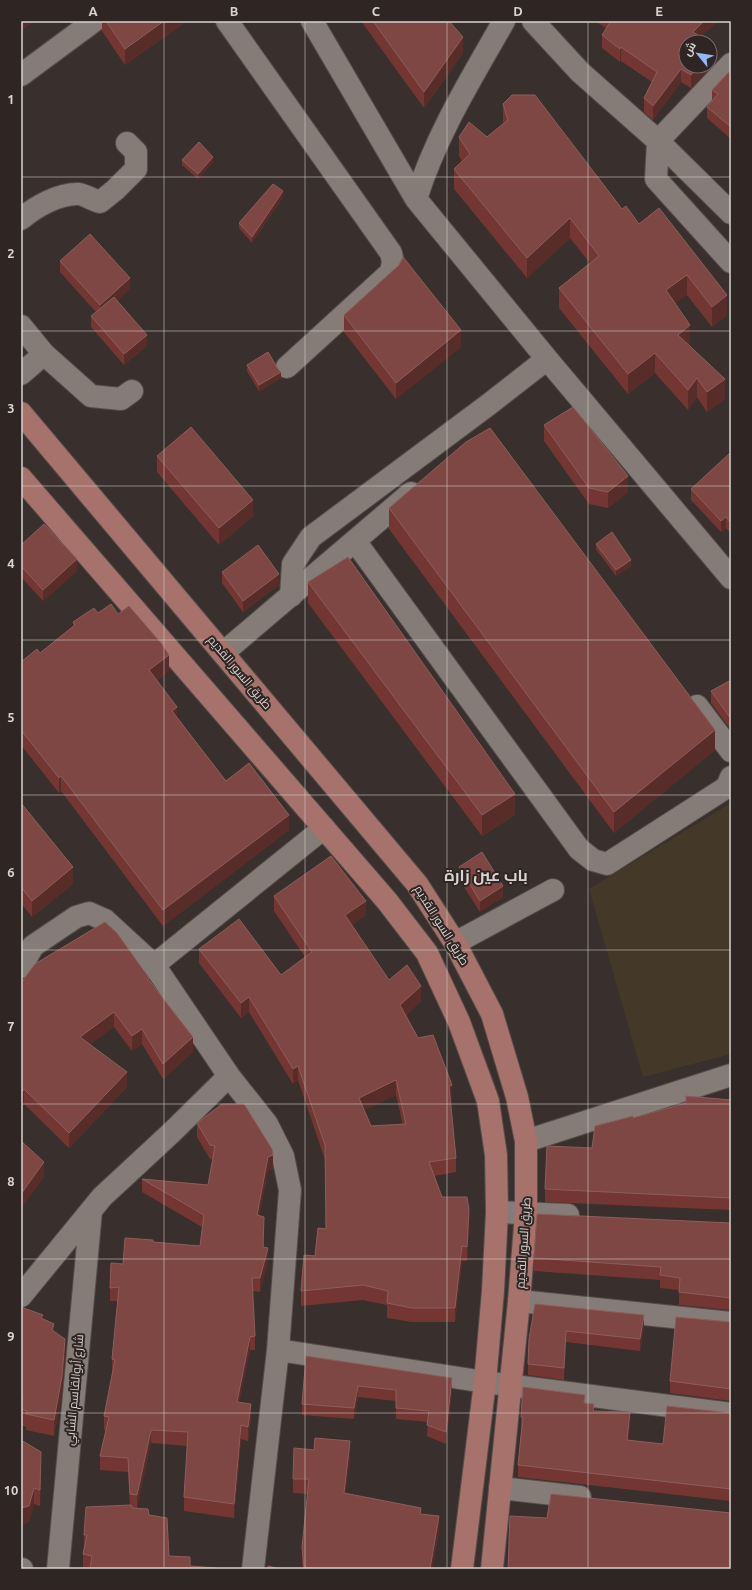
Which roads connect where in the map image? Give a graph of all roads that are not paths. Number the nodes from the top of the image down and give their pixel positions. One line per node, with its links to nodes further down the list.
1 (94, 21): 7 (street)
2 (227, 21): 17 (street)
3 (312, 21): 10 (street)
4 (504, 21): 10 (street)
5 (533, 21): 8 (street)
6 (731, 64): 8 (street)
7 (21, 76)
8 (658, 141): 11 (street); 13 (street)
9 (127, 143): 12 (street)
10 (416, 199): 16 (street)
11 (731, 214)
12 (21, 219)
13 (731, 262)
14 (21, 326): 15 (street)
15 (44, 354): 18 (street); 19 (street)
16 (547, 359): 24 (street); 25 (street)
17 (287, 367)
18 (21, 374)
19 (132, 391)
20 (21, 413): 26 (main road, طريق السور القديم)
21 (21, 478): 30 (main road)
22 (428, 479): 23 (street)
23 (356, 541): 25 (street); 29 (street)
24 (731, 578)
25 (291, 596): 26 (street)
26 (223, 653): 33 (main road, طريق السور القديم)
27 (684, 688): 28 (street)
28 (731, 751)
29 (731, 777)
30 (324, 828): 34 (street); 39 (main road)
31 (553, 890): 33 (street)
32 (27, 940): 34 (street); 35 (street)
33 (456, 943): 38 (main road, طريق السور القديم)
34 (154, 965): 37 (street)
35 (21, 967)
36 (731, 1075): 40 (street)
37 (229, 1076): 41 (street); 48 (street)
38 (517, 1097): 39 (main road); 40 (main road, طريق السور القديم)
39 (488, 1101): 42 (main road)
40 (526, 1141): 43 (main road, طريق السور القديم)
41 (91, 1211): 45 (street); 54 (street, شارع أبوالقاسم الشابي)
42 (497, 1212): 43 (street); 49 (main road)
43 (526, 1213): 44 (street); 46 (main road, طريق السور القديم)
44 (589, 1216)
45 (21, 1296)
46 (519, 1300): 47 (street); 50 (main road, طريق السور القديم)
47 (731, 1323)
48 (278, 1350): 49 (street); 55 (street)
49 (485, 1382): 50 (street); 56 (main road)
50 (510, 1385): 51 (street); 52 (main road, طريق السور القديم)
51 (731, 1414)
52 (500, 1488): 53 (street); 57 (main road, طريق السور القديم)
53 (600, 1500)
54 (58, 1569)
55 (253, 1569)
56 (462, 1569)
57 (492, 1569)

